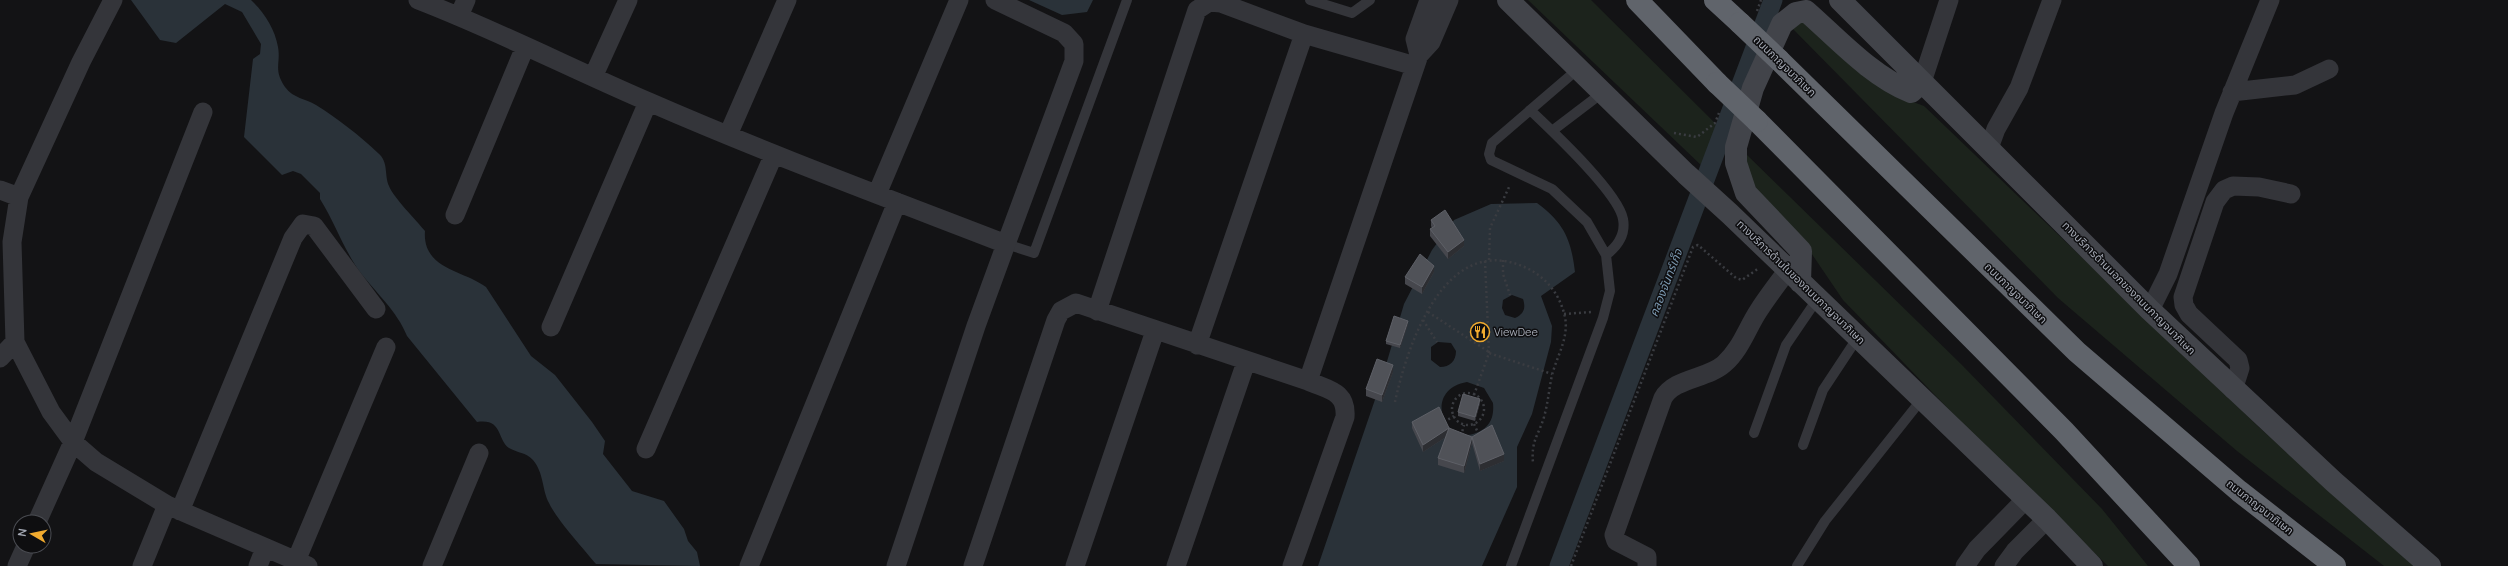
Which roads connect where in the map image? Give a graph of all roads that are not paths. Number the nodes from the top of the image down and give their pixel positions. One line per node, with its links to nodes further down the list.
1 (113, 0): 39 (street)
2 (418, 0): 19 (street)
3 (628, 0): 25 (street)
4 (787, 0): 33 (street)
5 (960, 0): 37 (street)
6 (995, 0): 42 (street)
7 (1128, 0): 42 (lane)
8 (1310, 0): 9 (lane)
9 (1370, 0)
10 (1429, 0): 22 (street)
11 (1449, 0): 22 (street)
12 (1508, 0): 23 (main road, ทางบริการด้านในของถนนกาญจนาภิเษก)
13 (1636, 0): 90 (highway, bridge)
14 (1715, 0): 91 (highway, ถนนกาญจนาภิเษก, bridge)
15 (1840, 0): 26 (main road, ทางบริการด้านนอกของถนนกาญจนาภิเษก)
16 (1949, 0): 26 (street)
17 (2052, 0): 34 (street)
18 (2270, 0): 27 (street)
19 (462, 8): 21 (street)
20 (1304, 34): 22 (street); 48 (street); 54 (street)
21 (525, 47): 25 (street); 41 (street)
22 (1417, 61): 59 (street)
23 (1578, 69): 28 (main road, ทางบริการด้านในของถนนกาญจนาภิเษก); 30 (lane)
24 (2329, 69): 27 (street)
25 (593, 77): 29 (street)
26 (1922, 82): 34 (main road, ทางบริการด้านนอกของถนนกาญจนาภิเษก); 44 (main road)
27 (2232, 92): 47 (street)
28 (1602, 93): 32 (lane); 44 (main road, ทางบริการด้านในของถนนกาญจนาภิเษก)
29 (648, 102): 33 (street); 49 (street)
30 (1530, 110): 32 (lane); 43 (lane)
31 (203, 112): 63 (street)
32 (1552, 131): 43 (lane)
33 (728, 135): 35 (street)
34 (1989, 148): 47 (main road, ทางบริการด้านนอกของถนนกาญจนาภิเษก)
35 (774, 154): 37 (street); 65 (street)
36 (0, 190): 39 (street)
37 (877, 194): 40 (street)
38 (2291, 194): 51 (street)
39 (18, 197): 53 (street)
40 (897, 202): 42 (street); 78 (street)
41 (455, 215)
42 (1006, 244): 79 (street)
43 (1606, 255): 84 (lane)
44 (1787, 269): 45 (main road, ทางบริการด้านในของถนนกาญจนาภิเษก); 85 (street)
45 (1818, 298): 52 (main road, ทางบริการด้านในของถนนกาญจนาภิเษก); 62 (lane)
46 (376, 309): 68 (street)
47 (2150, 310): 56 (main road, ทางบริการด้านนอกของถนนกาญจนาภิเษก)
48 (1096, 311): 50 (street); 80 (street)
49 (551, 327)
50 (1155, 331): 54 (street); 81 (street)
51 (2211, 334): 56 (street); 60 (street)
52 (1858, 337): 61 (main road, ทางบริการด้านในของถนนกาญจนาภิเษก); 64 (lane)
53 (15, 342): 57 (street); 63 (street)
54 (1198, 345): 58 (street)
55 (386, 347): 73 (street)
56 (2195, 353): 60 (main road, ทางบริการด้านนอกของถนนกาญจนาภิเษก)
57 (0, 358)
58 (1246, 362): 59 (street); 82 (street)
59 (1308, 381): 83 (street)
60 (2233, 390): 92 (main road, ทางบริการด้านนอกของถนนกาญจนาภิเษก)
61 (1922, 398): 67 (main road, ทางบริการด้านในของถนนกาญจนาภิเษก); 86 (lane)
62 (1754, 434)
63 (73, 442): 68 (street); 69 (street)
64 (1803, 445)
65 (646, 449)
66 (479, 453): 77 (street)
67 (2025, 500): 70 (main road, ทางบริการด้านในของถนนกาญจนาภิเษก); 87 (street)
68 (174, 508): 71 (street); 75 (street)
69 (41, 514)
70 (2047, 519): 88 (street); 89 (main road, ทางบริการด้านในของถนนกาญจนาภิเษก)
71 (265, 548): 73 (street); 76 (street)
72 (22, 554): 74 (street)
73 (302, 564)
74 (17, 566)
75 (142, 566)
76 (258, 566)
77 (432, 566)
78 (749, 566)
79 (896, 566)
80 (973, 566)
81 (1075, 566)
82 (1176, 566)
83 (1292, 566)
84 (1511, 566)
85 (1647, 566)
86 (1797, 566)
87 (1965, 566)
88 (2004, 566)
89 (2092, 566)
90 (2189, 566)
91 (2335, 566)
92 (2430, 566)

